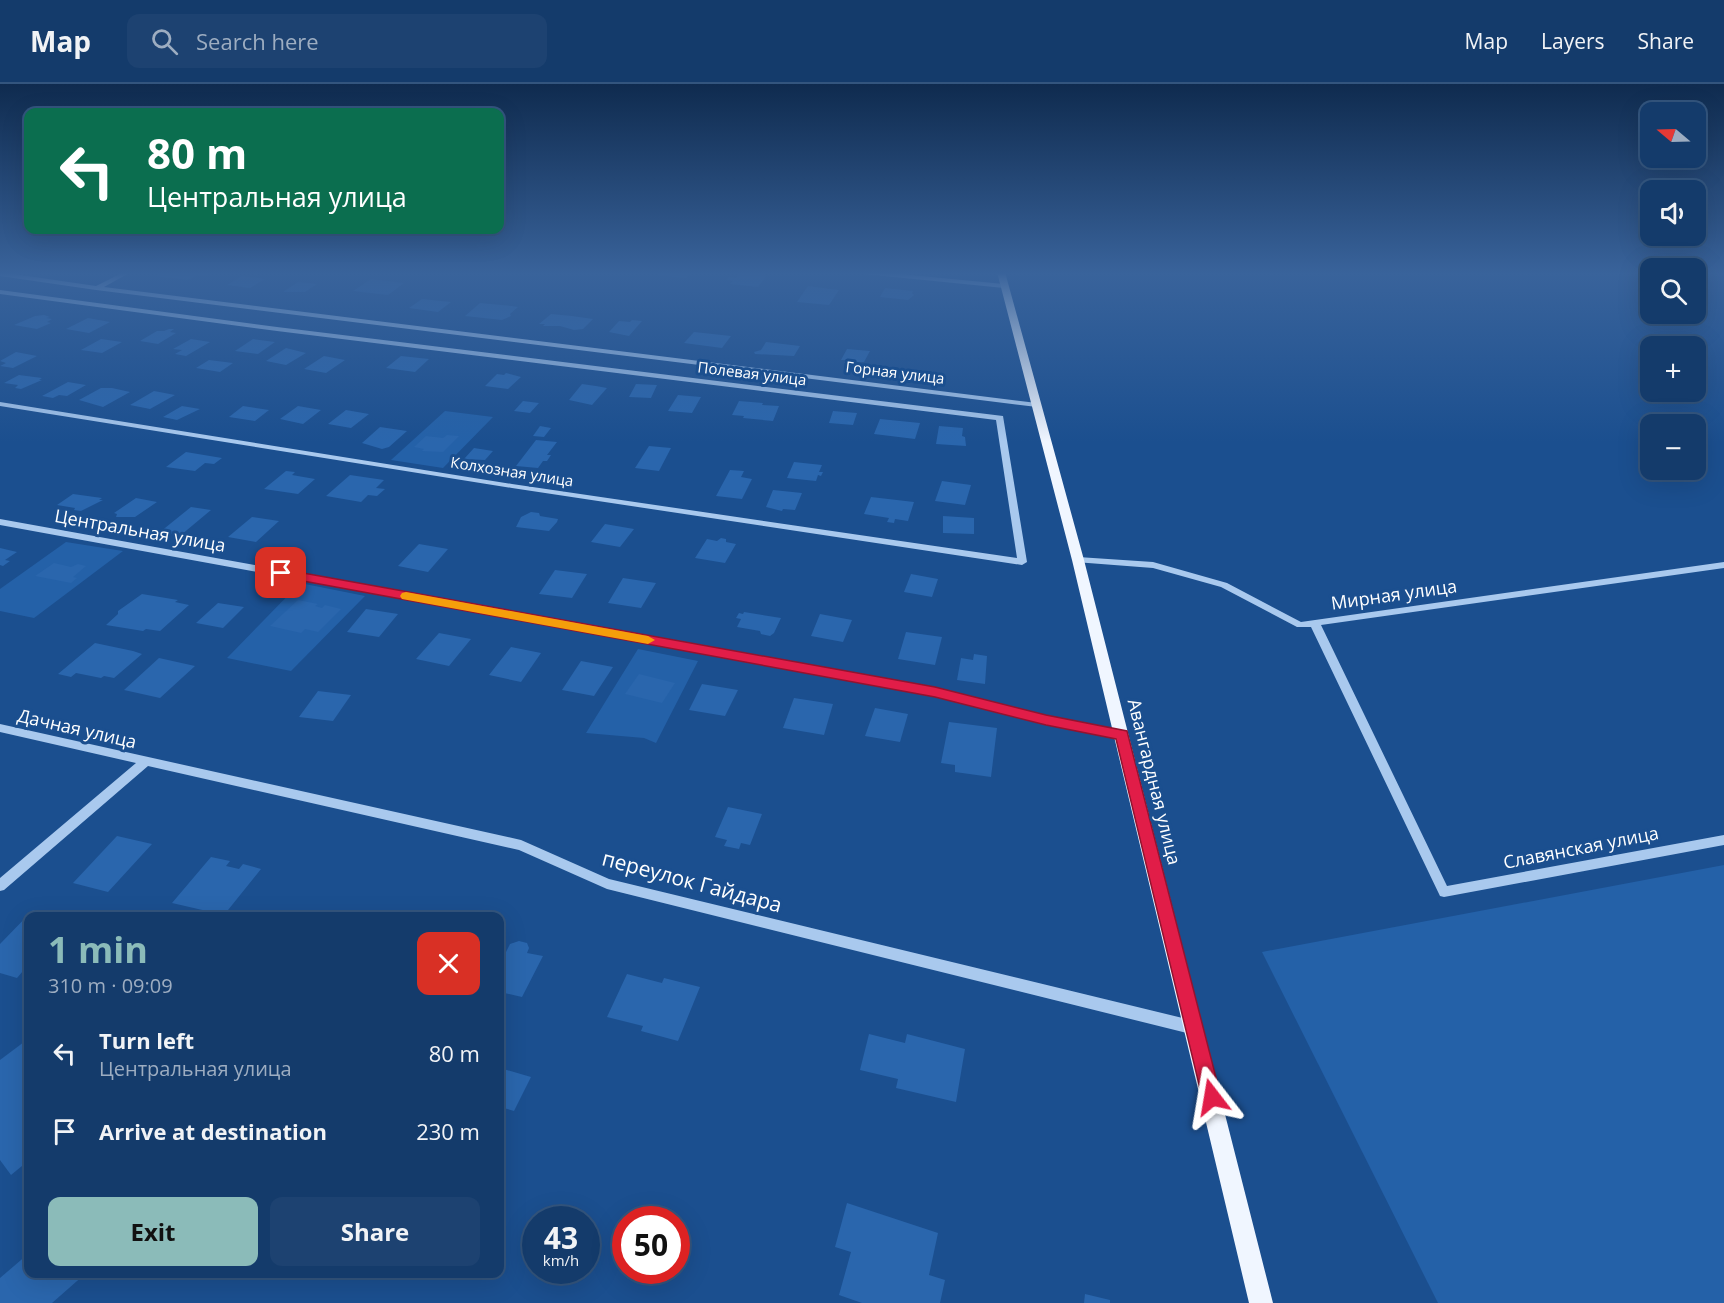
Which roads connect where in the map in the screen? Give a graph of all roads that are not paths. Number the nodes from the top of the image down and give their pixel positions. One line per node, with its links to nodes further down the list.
1 (276, 329): 8 (street, Полевая улица)
2 (425, 329): 5 (street, Горная улица)
3 (1016, 329): 5 (main road, Авангардная улица)
4 (0, 404): 8 (street, Колхозная улица)
5 (1037, 405): 7 (main road, Авангардная улица)
6 (0, 522): 12 (street, Центральная улица)
7 (1078, 560): 10 (street, Мирная улица); 12 (main road, Авангардная улица)
8 (1022, 562)
9 (1724, 564): 10 (street, Мирная улица)
10 (1314, 622): 14 (street, Славянская улица)
11 (0, 728): 13 (street, Дачная улица)
12 (1122, 735): 16 (main road, Авангардная улица)
13 (146, 761): 15 (street); 16 (street, переулок Гайдара)
14 (1724, 840)
15 (0, 886)
16 (1195, 1029): 17 (main road, Авангардная улица)
17 (1261, 1303)

